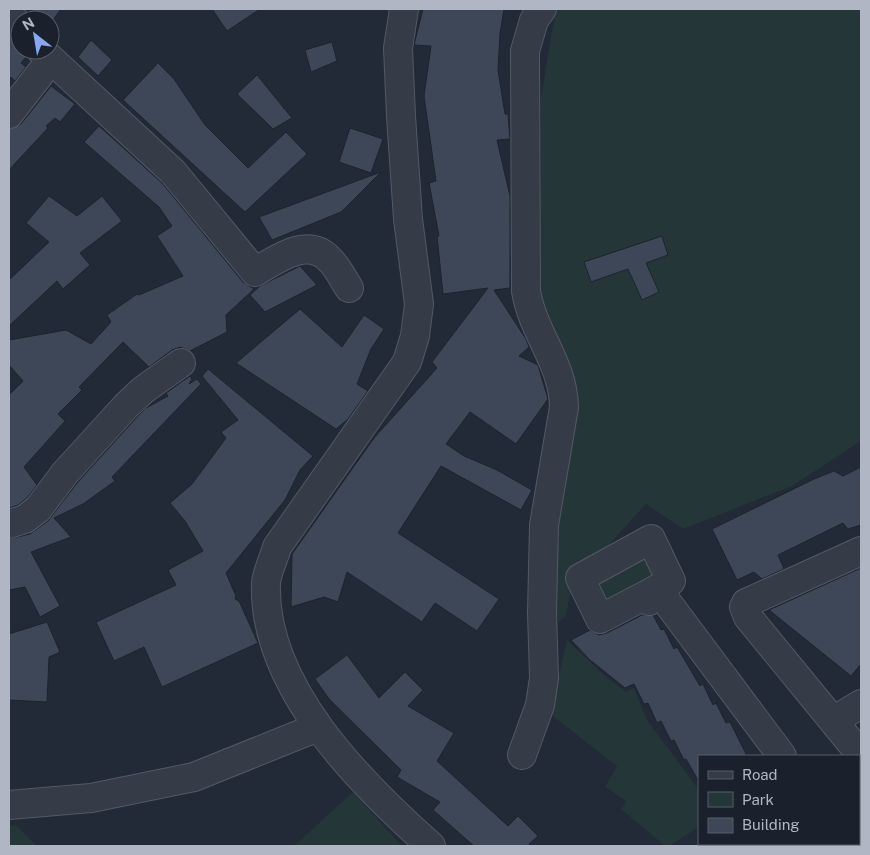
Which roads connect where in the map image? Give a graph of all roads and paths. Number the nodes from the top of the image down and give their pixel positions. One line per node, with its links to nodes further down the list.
1 (404, 9): 13 (street)
2 (542, 9): 14 (street)
3 (43, 60): 5 (street)
4 (49, 60): 6 (street)
5 (9, 114)
6 (349, 288)
7 (181, 363): 8 (street)
8 (9, 523)
9 (861, 551): 12 (street)
10 (657, 594): 15 (street)
11 (861, 704): 12 (street)
12 (833, 720): 16 (street)
13 (318, 727): 17 (street); 18 (street)
14 (522, 755)
15 (781, 755)
16 (861, 755)
17 (9, 805)
18 (431, 846)

